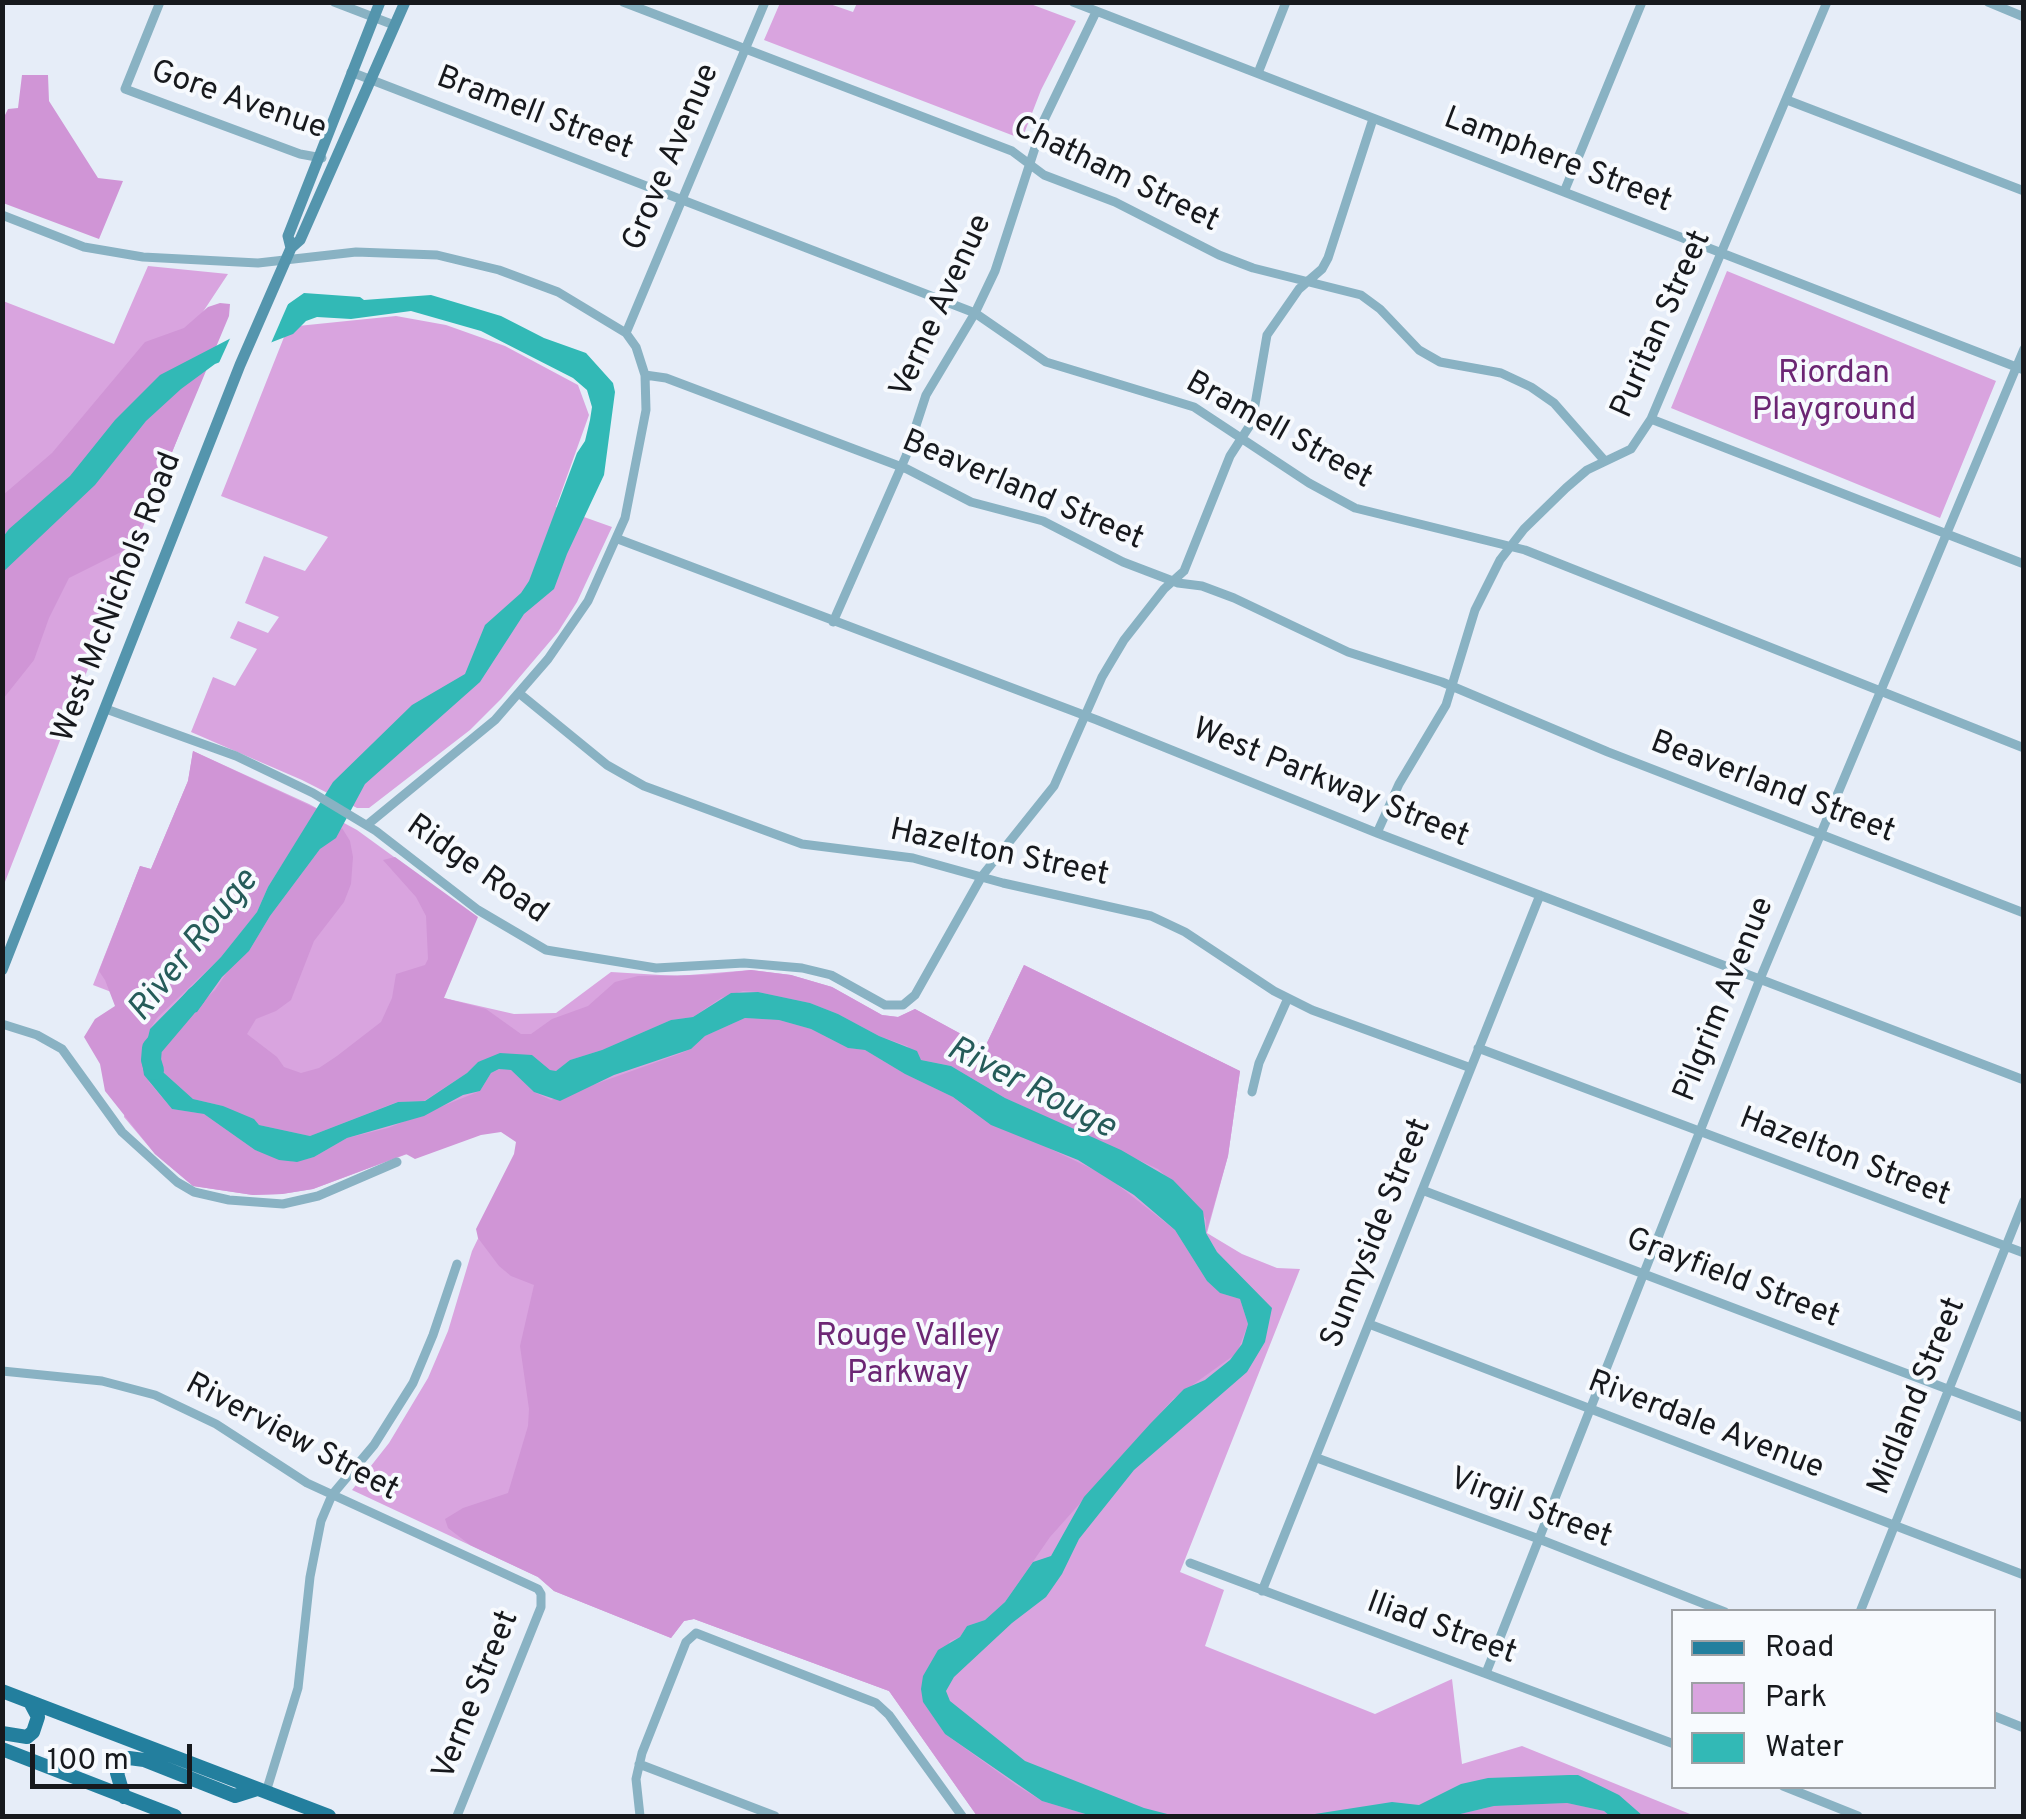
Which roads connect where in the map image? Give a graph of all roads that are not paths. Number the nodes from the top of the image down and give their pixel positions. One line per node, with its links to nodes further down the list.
1 (160, 2): 22 (street, Gore Avenue)
2 (334, 2): 13 (street)
3 (380, 2): 13 (main road, West McNichols Road)
4 (405, 2): 15 (main road, West McNichols Road)
5 (623, 2): 16 (street, Chatham Street)
6 (766, 2): 16 (street, Grove Avenue)
7 (1072, 2): 12 (street, Lamphere Street)
8 (1286, 2): 18 (street)
9 (1642, 2): 26 (street)
10 (1827, 2): 20 (street, Puritan Street)
11 (1988, 2): 14 (street)
12 (1096, 12): 18 (street, Lamphere Street); 24 (street, Verne Avenue)
13 (373, 17): 15 (street); 17 (main road, West McNichols Road)
14 (2024, 17)
15 (394, 25): 19 (main road, West McNichols Road)
16 (745, 50): 24 (street, Chatham Street); 27 (street, Grove Avenue)
17 (351, 72): 19 (street, Bramell Street); 22 (main road, West McNichols Road)
18 (1258, 73): 21 (street, Lamphere Street)
19 (371, 80): 23 (main road, West McNichols Road); 27 (street, Bramell Street)
20 (1787, 100): 25 (street); 29 (street, Puritan Street)
21 (1374, 118): 26 (street, Lamphere Street); 31 (street)
22 (318, 156): 23 (street, Gore Avenue); 30 (main road, West McNichols Road)
23 (334, 162): 30 (main road, West McNichols Road)
24 (1030, 163): 31 (street, Chatham Street); 32 (street, Verne Avenue)
25 (2024, 191)
26 (1564, 192): 29 (street, Lamphere Street)
27 (682, 199): 32 (street, Bramell Street); 33 (street, Grove Avenue)
28 (2, 215): 30 (street)
29 (1722, 252): 35 (street, Lamphere Street); 37 (street, Puritan Street)
30 (288, 254): 33 (street); 50 (main road, West McNichols Road)
31 (1308, 280): 38 (street); 39 (street, Chatham Street)
32 (975, 313): 38 (street, Bramell Street); 40 (street, Verne Avenue)
33 (626, 332): 36 (street)
34 (2024, 350): 35 (street, Pilgrim Avenue)
35 (2020, 368): 41 (street, Pilgrim Avenue)
36 (645, 374): 40 (street, Beaverland Street); 42 (street)
37 (1650, 419): 39 (street, Puritan Street); 41 (street)
38 (1242, 436): 43 (street, Bramell Street); 45 (street)
39 (1604, 460): 43 (street, Puritan Street)
40 (900, 467): 45 (street, Beaverland Street); 46 (street, Verne Avenue)
41 (1945, 536): 44 (street); 48 (street, Pilgrim Avenue)
42 (618, 539): 46 (street, West Parkway Street); 49 (street)
43 (1510, 545): 47 (street, Puritan Street); 48 (street, Bramell Street)
44 (2024, 564)
45 (1174, 581): 47 (street, Beaverland Street); 51 (street)
46 (833, 622): 51 (street, West Parkway Street)
47 (1452, 688): 54 (street, Puritan Street); 55 (street, Beaverland Street)
48 (1880, 692): 52 (street, Bramell Street); 55 (street, Pilgrim Avenue)
49 (520, 694): 53 (street); 56 (street, Hazelton Street)
50 (106, 709): 53 (street, Ridge Road); 59 (main road, West McNichols Road)
51 (1085, 716): 54 (street, West Parkway Street); 56 (street)
52 (2024, 748)
53 (363, 822): 56 (street, Ridge Road)
54 (1377, 833): 57 (street, West Parkway Street)
55 (1820, 834): 58 (street, Beaverland Street); 60 (street, Pilgrim Avenue)
56 (982, 876): 61 (street, Hazelton Street)
57 (1540, 895): 60 (street, West Parkway Street); 63 (street, Sunnyside Street)
58 (2024, 913)
59 (2, 970)
60 (1760, 979): 65 (street, West Parkway Street); 67 (street, Pilgrim Avenue)
61 (1288, 998): 64 (street, Hazelton Street); 66 (street)
62 (2, 1024): 68 (street)
63 (1478, 1048): 64 (street, Sunnyside Street); 67 (street, Hazelton Street)
64 (1471, 1068): 69 (street, Sunnyside Street)
65 (2024, 1080)
66 (1252, 1092)
67 (1701, 1132): 71 (street, Hazelton Street); 74 (street, Pilgrim Avenue)
68 (397, 1162)
69 (1422, 1190): 74 (street, Grayfield Street); 75 (street, Sunnyside Street)
70 (2024, 1201): 71 (street, Midland Street)
71 (2006, 1246): 72 (street, Hazelton Street); 77 (street, Midland Street)
72 (2024, 1253)
73 (456, 1264): 81 (street)
74 (1644, 1274): 77 (street, Grayfield Street); 78 (street, Pilgrim Avenue)
75 (1370, 1324): 78 (street, Riverdale Avenue); 80 (street, Sunnyside Street)
76 (2, 1371): 81 (street, Riverview Street)
77 (1949, 1390): 79 (street, Grayfield Street); 82 (street, Midland Street)
78 (1590, 1409): 82 (street, Riverdale Avenue); 83 (street, Pilgrim Avenue)
79 (2024, 1418)
80 (1316, 1458): 83 (street, Virgil Street); 86 (street, Sunnyside Street)
81 (332, 1494): 87 (street, Riverview Street); 100 (street)
82 (1894, 1527): 85 (street, Riverdale Avenue); 89 (street, Midland Street)
83 (1539, 1538): 88 (street, Virgil Street); 90 (street, Pilgrim Avenue)
84 (1190, 1563): 86 (street, Iliad Street)
85 (2024, 1575)
86 (1262, 1591): 90 (street, Iliad Street)
87 (542, 1594): 105 (street, Verne Street)
88 (1717, 1609)
89 (1861, 1609)
90 (1486, 1672): 96 (street, Iliad Street)
91 (2, 1691): 92 (main road)
92 (30, 1702): 95 (main road); 100 (main road)
93 (1996, 1717): 94 (street)
94 (2024, 1728)
95 (2, 1734)
96 (1671, 1743)
97 (2, 1749): 101 (main road)
98 (639, 1764): 106 (street); 107 (street); 108 (street)
99 (1791, 1789): 109 (street)
100 (262, 1790): 101 (main road); 104 (main road)
101 (124, 1797): 102 (main road)
102 (155, 1813): 103 (main road)
103 (175, 1816)
104 (329, 1816)
105 (457, 1816)
106 (640, 1816)
107 (775, 1816)
108 (962, 1816)
109 (1858, 1816)

